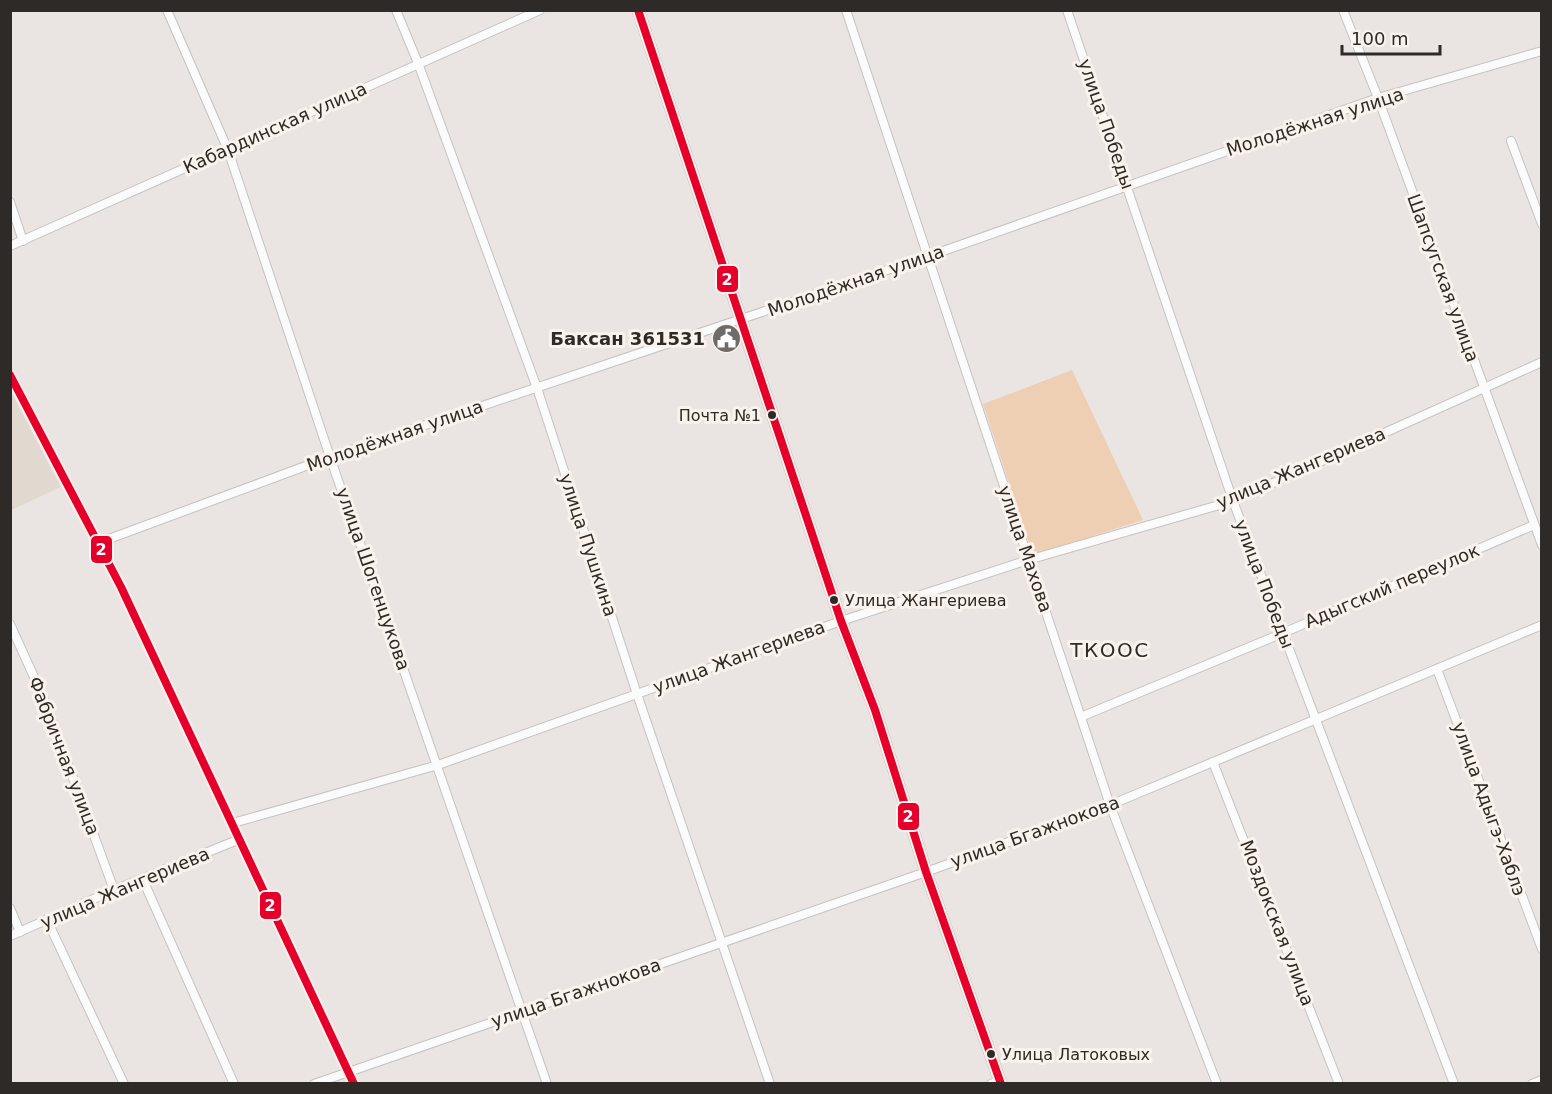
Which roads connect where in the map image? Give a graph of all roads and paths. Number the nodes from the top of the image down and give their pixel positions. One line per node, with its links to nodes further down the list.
1 (167, 10): 12 (street, улица Шогенцукова)
2 (396, 10): 9 (street, улица Пушкина)
3 (540, 10): 9 (street, Кабардинская улица)
4 (638, 10): 19 (main road)
5 (846, 10): 18 (street, улица Махова)
6 (1067, 10): 13 (street, улица Победы)
7 (1343, 10): 10 (street, Шапсугская улица)
8 (1542, 51): 10 (street, Молодёжная улица)
9 (418, 63): 12 (street, Кабардинская улица); 22 (street, улица Пушкина)
10 (1378, 98): 13 (street, Молодёжная улица); 23 (street, Шапсугская улица)
11 (1511, 141): 15 (street)
12 (228, 150): 16 (street, Кабардинская улица); 24 (street, улица Шогенцукова)
13 (1126, 185): 18 (street, Молодёжная улица); 25 (street, улица Победы)
14 (10, 202): 16 (street)
15 (1542, 224)
16 (23, 240): 17 (street, Кабардинская улица)
17 (10, 246)
18 (926, 257): 19 (street, Молодёжная улица); 29 (street, улица Махова)
19 (742, 319): 22 (street, Молодёжная улица); 30 (main road)
20 (1542, 362): 23 (street, улица Жангериева)
21 (10, 374): 27 (street)
22 (537, 388): 24 (street, Молодёжная улица); 35 (street, улица Пушкина)
23 (1483, 388): 25 (street, улица Жангериева); 26 (street, Шапсугская улица)
24 (330, 457): 27 (street, Молодёжная улица); 39 (street, улица Шогенцукова)
25 (1233, 501): 29 (street, улица Жангериева); 33 (street, улица Победы)
26 (1534, 525): 28 (street, Шапсугская улица); 33 (street, Адыгский переулок)
27 (98, 543): 41 (street)
28 (1542, 545)
29 (1028, 560): 30 (street, улица Жангериева); 36 (street, улица Махова)
30 (841, 621): 35 (street, улица Жангериева); 43 (main road)
31 (10, 624): 45 (street, Фабричная улица)
32 (1542, 625): 34 (street, улица Бгажнокова)
33 (1283, 633): 36 (street, Адыгский переулок); 37 (street, улица Победы)
34 (1437, 669): 37 (street, улица Бгажнокова); 51 (street, улица Адыгэ-Хаблэ)
35 (637, 694): 39 (street, улица Жангериева); 50 (street, улица Пушкина)
36 (1083, 716): 40 (street, улица Махова)
37 (1317, 720): 38 (street, улица Бгажнокова); 64 (street, улица Победы)
38 (1213, 762): 40 (street, улица Бгажнокова); 63 (street, Моздокская улица)
39 (438, 765): 41 (street, улица Жангериева); 52 (street, улица Шогенцукова)
40 (1110, 805): 43 (street, улица Бгажнокова); 62 (street, улица Махова)
41 (233, 823): 42 (street)
42 (240, 839): 44 (street, улица Жангериева); 53 (street)
43 (927, 872): 50 (street, улица Бгажнокова); 55 (main road)
44 (144, 880): 45 (street, улица Жангериева); 57 (street)
45 (114, 890): 47 (street, улица Жангериева)
46 (10, 908): 48 (street)
47 (48, 922): 48 (street, улица Жангериева); 56 (street)
48 (20, 932): 49 (street, улица Жангериева)
49 (10, 936)
50 (720, 943): 52 (street, улица Бгажнокова); 61 (street, улица Пушкина)
51 (1542, 949)
52 (521, 1013): 53 (street, улица Бгажнокова); 60 (street, улица Шогенцукова)
53 (348, 1070): 58 (street, улица Бгажнокова); 59 (street)
54 (1542, 1080): 65 (street)
55 (997, 1082)
56 (124, 1083)
57 (234, 1083)
58 (314, 1083)
59 (354, 1083)
60 (547, 1083)
61 (770, 1083)
62 (1217, 1083)
63 (1339, 1083)
64 (1454, 1083)
65 (1532, 1083)

